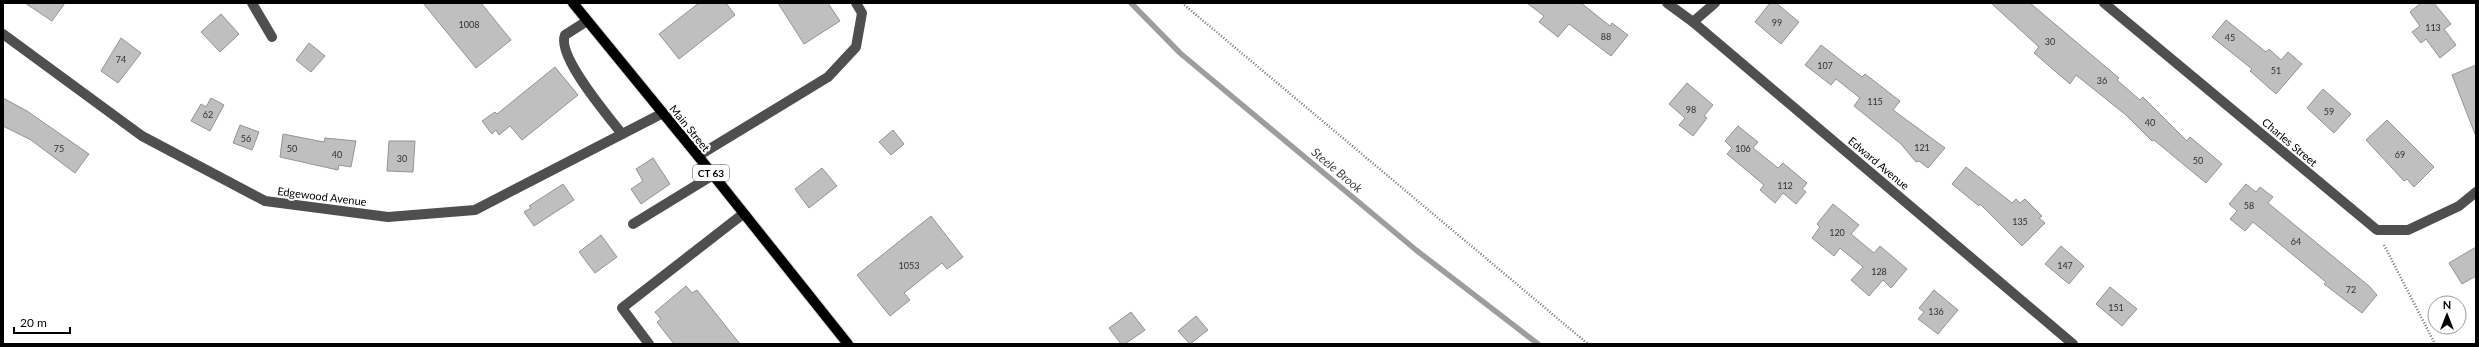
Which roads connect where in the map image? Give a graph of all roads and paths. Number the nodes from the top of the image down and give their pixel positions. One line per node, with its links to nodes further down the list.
1 (252, 3): 11 (street)
2 (573, 3): 8 (main road, Main Street / CT 63)
3 (856, 3): 14 (street)
4 (1182, 3): 22 (path)
5 (1667, 3): 9 (street, Edward Avenue)
6 (1715, 3): 9 (street)
7 (2104, 3): 19 (street, Charles Street)
8 (587, 20): 12 (main road, Main Street / CT 63); 13 (street)
9 (1694, 22): 23 (street, Edward Avenue)
10 (3, 34): 13 (street, Edgewood Avenue)
11 (272, 37)
12 (663, 113): 13 (street, Edgewood Avenue); 14 (main road, Main Street / CT 63)
13 (622, 134)
14 (698, 156): 15 (main road, Main Street / CT 63)
15 (713, 175): 17 (main road, Main Street / CT 63); 18 (street)
16 (2476, 192): 19 (street)
17 (743, 214): 20 (street); 21 (main road, Main Street / CT 63)
18 (633, 224)
19 (2377, 230): 24 (path)
20 (649, 344)
21 (848, 344)
22 (1588, 344)
23 (2073, 344)
24 (2435, 344)

